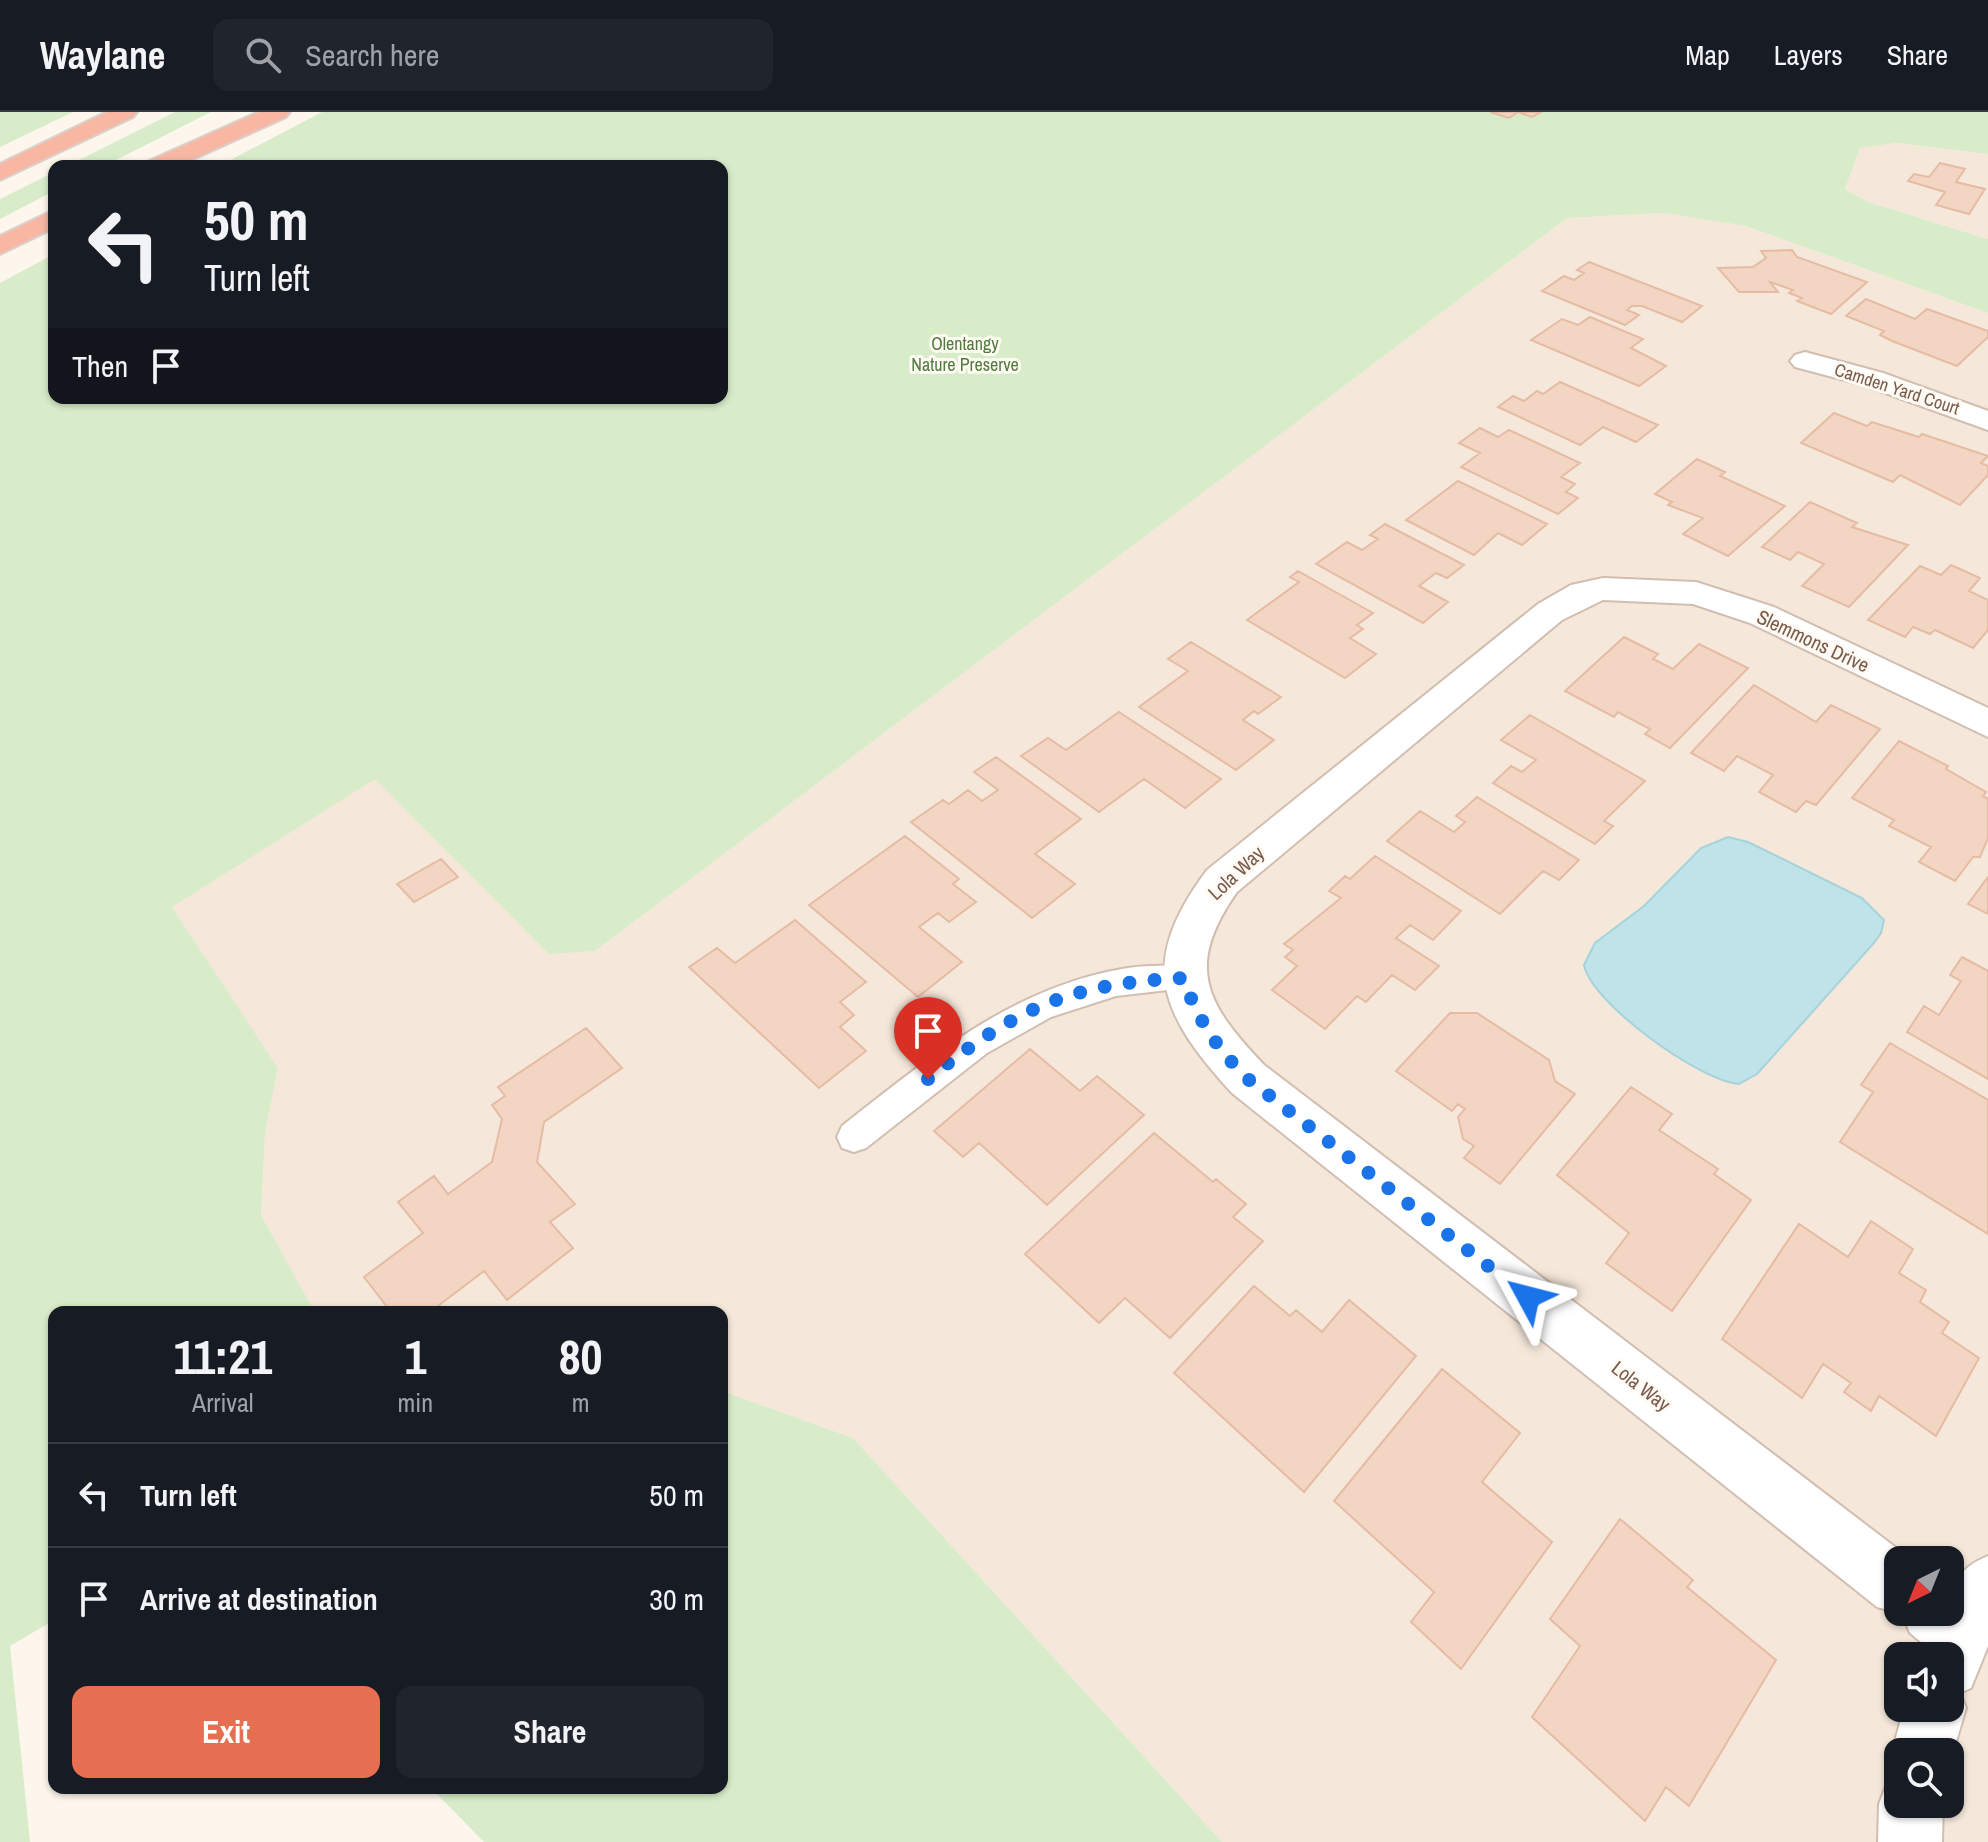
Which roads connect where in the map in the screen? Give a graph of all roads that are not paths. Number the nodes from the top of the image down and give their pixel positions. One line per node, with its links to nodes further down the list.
1 (125, 112): 6 (highway)
2 (258, 112): 4 (highway)
3 (278, 112): 5 (highway)
4 (167, 160)
5 (170, 160)
6 (0, 173)
7 (48, 221): 8 (highway)
8 (0, 246)
9 (1805, 361): 10 (street, Camden Yard Court)
10 (1988, 421)
11 (1630, 588): 12 (street, Slemmons Drive); 13 (street, Lola Way)
12 (1988, 724)
13 (1183, 978): 14 (lane); 15 (street, Lola Way)
14 (854, 1137)
15 (1884, 1575)
16 (1911, 1818): 17 (street)
17 (1910, 1842)

